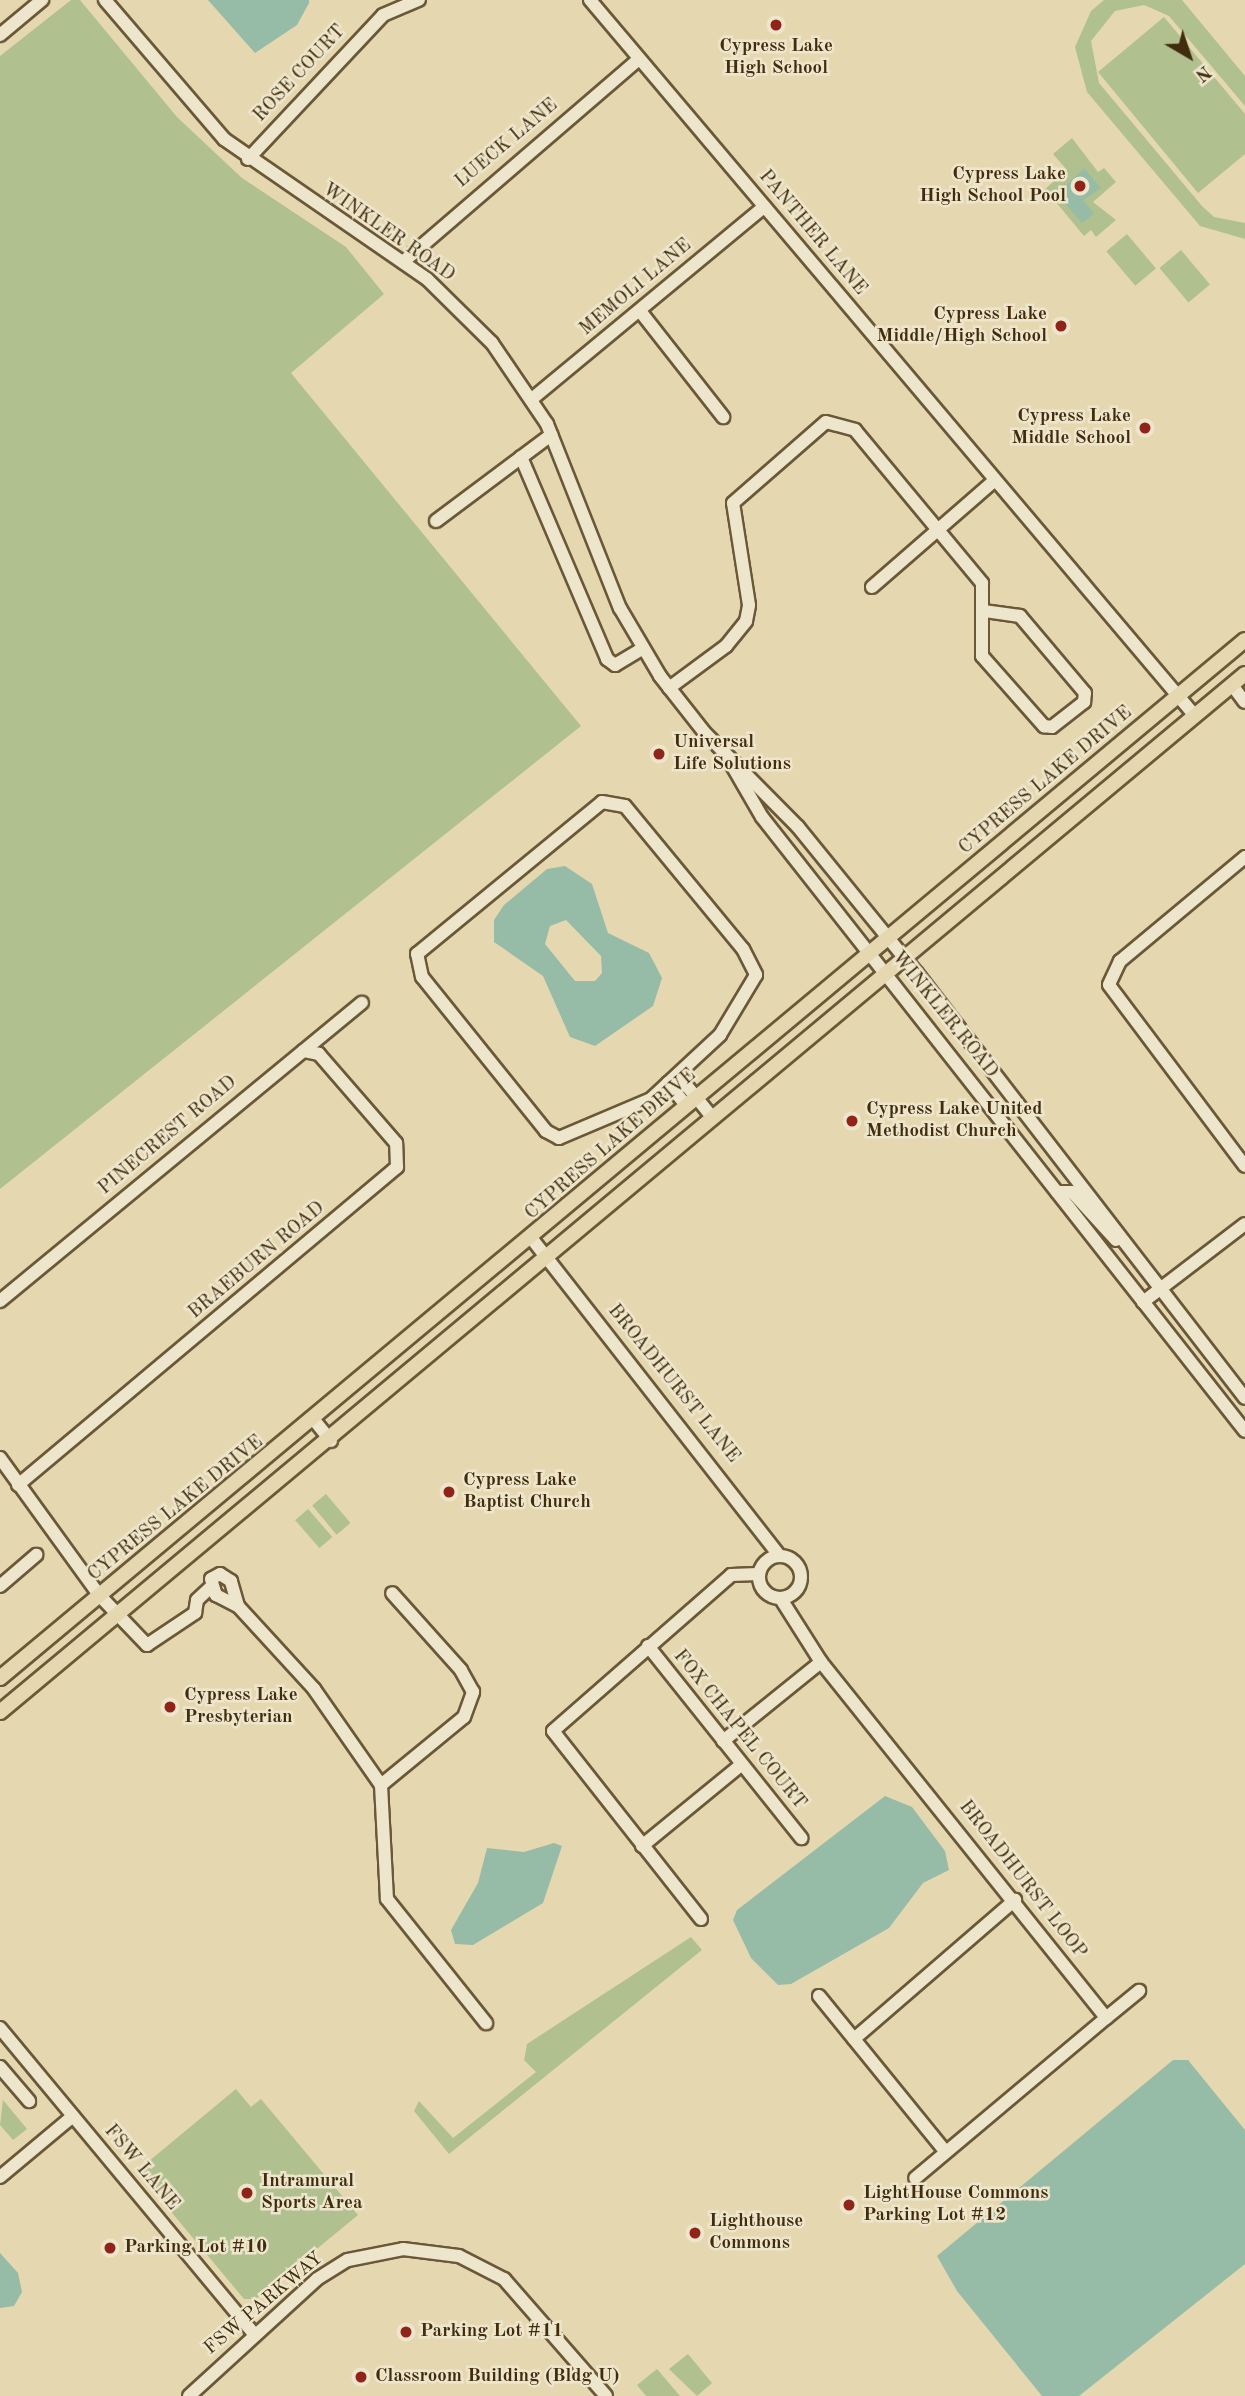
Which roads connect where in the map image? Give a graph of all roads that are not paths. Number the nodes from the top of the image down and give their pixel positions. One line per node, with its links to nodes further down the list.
1 (42, 0): 5 (street)
2 (105, 0): 7 (street, WINKLER ROAD)
3 (419, 0): 7 (street, ROSE COURT)
4 (590, 0): 6 (street, PANTHER LANE)
5 (0, 35)
6 (639, 59): 8 (street, PANTHER LANE); 9 (street, LUECK LANE)
7 (248, 159): 9 (street, WINKLER ROAD)
8 (764, 207): 10 (street, MEMOLI LANE); 15 (street, PANTHER LANE)
9 (403, 262): 11 (street, WINKLER ROAD)
10 (640, 311): 11 (street, MEMOLI LANE); 12 (street)
11 (533, 398): 13 (street, WINKLER ROAD)
12 (723, 417)
13 (551, 435): 14 (street); 21 (street, WINKLER ROAD)
14 (521, 457): 16 (street); 21 (street)
15 (995, 480): 17 (street); 25 (street, PANTHER LANE)
16 (436, 522)
17 (940, 530): 18 (street); 19 (street); 24 (street)
18 (872, 587)
19 (983, 611): 19 (street)
20 (1245, 640): 25 (main road, CYPRESS LAKE DRIVE)
21 (642, 649): 24 (street, WINKLER ROAD)
22 (1245, 674): 23 (main road)
23 (1232, 685): 26 (street); 27 (main road)
24 (669, 688): 28 (street, WINKLER ROAD)
25 (1179, 695): 27 (street, PANTHER LANE); 30 (main road, CYPRESS LAKE DRIVE)
26 (1245, 702)
27 (1195, 716): 32 (main road)
28 (724, 751): 30 (street, WINKLER ROAD); 31 (street, WINKLER ROAD)
29 (1245, 857): 39 (street)
30 (888, 938): 31 (main road, CYPRESS LAKE DRIVE); 32 (street, WINKLER ROAD)
31 (870, 953): 33 (street, WINKLER ROAD); 37 (main road, CYPRESS LAKE DRIVE)
32 (904, 958): 33 (main road); 43 (street, WINKLER ROAD)
33 (886, 973): 38 (main road); 40 (street, WINKLER ROAD)
34 (362, 1003): 35 (street, PINECREST ROAD)
35 (303, 1051): 46 (street, PINECREST ROAD); 53 (street, BRAEBURN ROAD)
36 (673, 1079): 36 (street); 37 (street)
37 (691, 1101): 38 (street); 42 (main road, CYPRESS LAKE DRIVE)
38 (713, 1118): 44 (main road)
39 (1245, 1166)
40 (1057, 1192): 43 (street); 47 (street, WINKLER ROAD)
41 (1245, 1224): 45 (street)
42 (532, 1239): 44 (street, BROADHURST LANE); 49 (main road, CYPRESS LAKE DRIVE)
43 (1130, 1251): 45 (street, WINKLER ROAD)
44 (549, 1260): 51 (main road); 55 (street, BROADHURST LANE)
45 (1160, 1290): 47 (street); 48 (street, WINKLER ROAD)
46 (0, 1301)
47 (1143, 1302): 50 (street, WINKLER ROAD)
48 (1245, 1398)
49 (314, 1420): 51 (street); 60 (main road, CYPRESS LAKE DRIVE)
50 (1245, 1431)
51 (331, 1441): 63 (main road)
52 (0, 1458): 53 (street)
53 (18, 1485): 60 (street)
54 (36, 1555): 57 (street)
55 (780, 1556): 56 (street); 61 (street)
56 (758, 1574): 61 (street, BROADHURST LOOP); 64 (street)
57 (0, 1586)
58 (210, 1588): 62 (street); 62 (street); 63 (street)
59 (391, 1593): 70 (street)
60 (100, 1596): 63 (street); 66 (main road, CYPRESS LAKE DRIVE)
61 (780, 1599): 65 (street, BROADHURST LOOP)
62 (238, 1606): 70 (street)
63 (120, 1613): 67 (main road)
64 (648, 1646): 68 (street, FOX CHAPEL COURT); 72 (street)
65 (821, 1662): 68 (street); 73 (street, BROADHURST LOOP)
66 (1, 1674)
67 (0, 1712)
68 (723, 1741): 69 (street, FOX CHAPEL COURT)
69 (741, 1765): 71 (street, FOX CHAPEL COURT); 72 (street)
70 (382, 1786): 78 (street)
71 (801, 1838)
72 (642, 1846): 74 (street)
73 (1015, 1900): 77 (street, BROADHURST LOOP); 80 (street)
74 (701, 1919)
75 (1139, 1992): 77 (street)
76 (819, 1996): 80 (street)
77 (1106, 2018): 84 (street)
78 (486, 2023)
79 (0, 2028): 83 (street, FSW LANE)
80 (854, 2039): 84 (street)
81 (0, 2067): 82 (street)
82 (29, 2101)
83 (73, 2116): 85 (street); 87 (street, FSW LANE)
84 (946, 2152): 86 (street)
85 (0, 2178)
86 (915, 2178)
87 (253, 2333): 88 (street, FSW PARKWAY); 89 (street, FSW PARKWAY)
88 (189, 2396)
89 (606, 2396)

